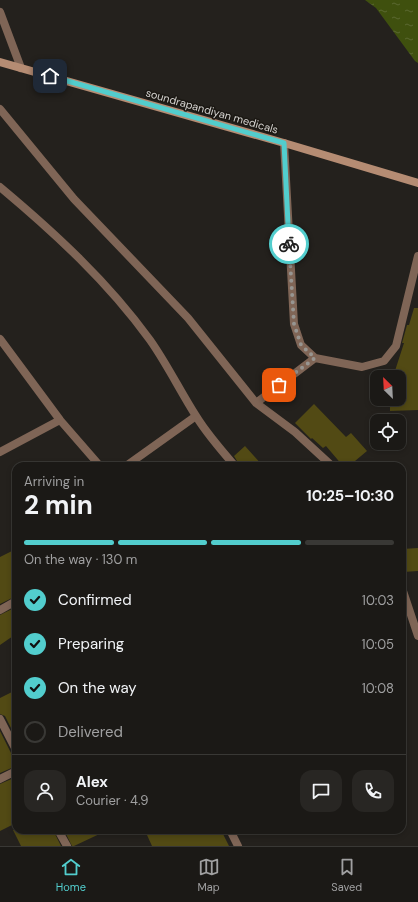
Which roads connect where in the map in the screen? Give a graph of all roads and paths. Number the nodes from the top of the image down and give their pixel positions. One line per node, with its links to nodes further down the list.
1 (0, 12): 3 (street)
2 (0, 62): 3 (main road, soundrapandiyan medicals)
3 (21, 68): 5 (main road, soundrapandiyan medicals)
4 (0, 109): 11 (street)
5 (284, 143): 6 (main road, soundrapandiyan medicals); 10 (street)
6 (418, 183)
7 (0, 187): 12 (street)
8 (418, 256): 10 (street)
9 (0, 339): 13 (street)
10 (315, 358): 11 (street)
11 (256, 403): 18 (street)
12 (196, 416): 16 (street); 17 (street)
13 (60, 420): 14 (street); 15 (street)
14 (0, 452)
15 (97, 462)
16 (132, 462)
17 (232, 462)
18 (328, 462)
19 (406, 600): 22 (street)
20 (12, 603): 21 (street)
21 (0, 610)
22 (418, 636)
23 (0, 719): 24 (street)
24 (12, 742)
25 (12, 773): 26 (street)
26 (0, 779)
27 (60, 834): 29 (street)
28 (232, 834): 30 (street)
29 (67, 846)
30 (238, 846)

